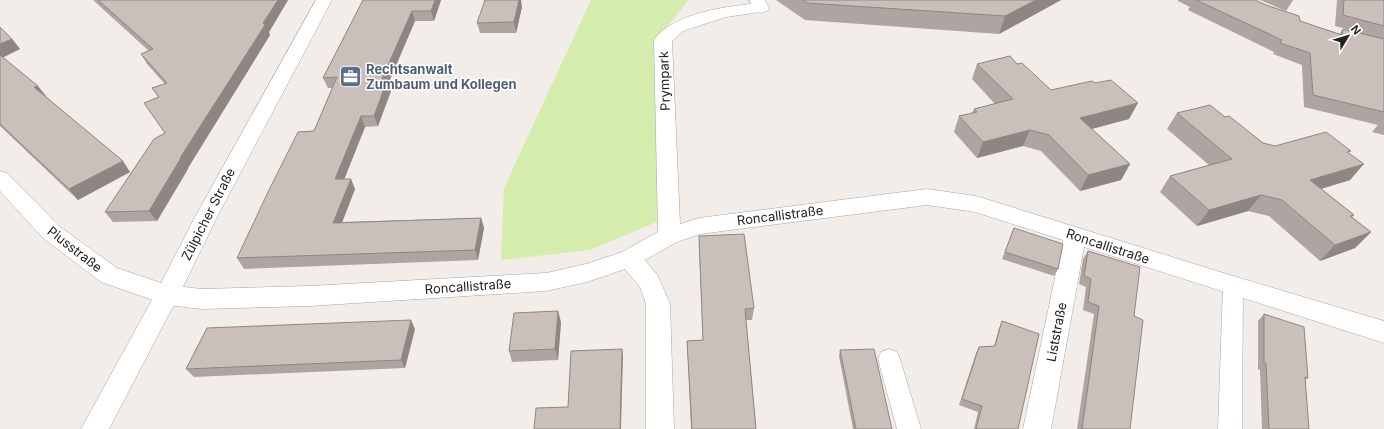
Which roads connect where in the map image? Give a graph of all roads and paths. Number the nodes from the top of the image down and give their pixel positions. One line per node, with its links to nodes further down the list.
1 (324, 0): 8 (street, Zülpicher Straße)
2 (759, 4): 5 (street, Prympark)
3 (0, 178): 8 (street, Piusstraße)
4 (1075, 235): 5 (street, Roncallistraße); 7 (street, Roncallistraße); 14 (street, Liststraße)
5 (669, 236): 6 (street, Roncallistraße)
6 (630, 258): 8 (street, Roncallistraße); 12 (street)
7 (1233, 286): 9 (street, Roncallistraße); 15 (lane)
8 (167, 295): 11 (street, Zülpicher Straße)
9 (1384, 332)
10 (889, 359): 13 (lane)
11 (95, 429)
12 (660, 429)
13 (909, 429)
14 (1037, 429)
15 (1230, 429)

